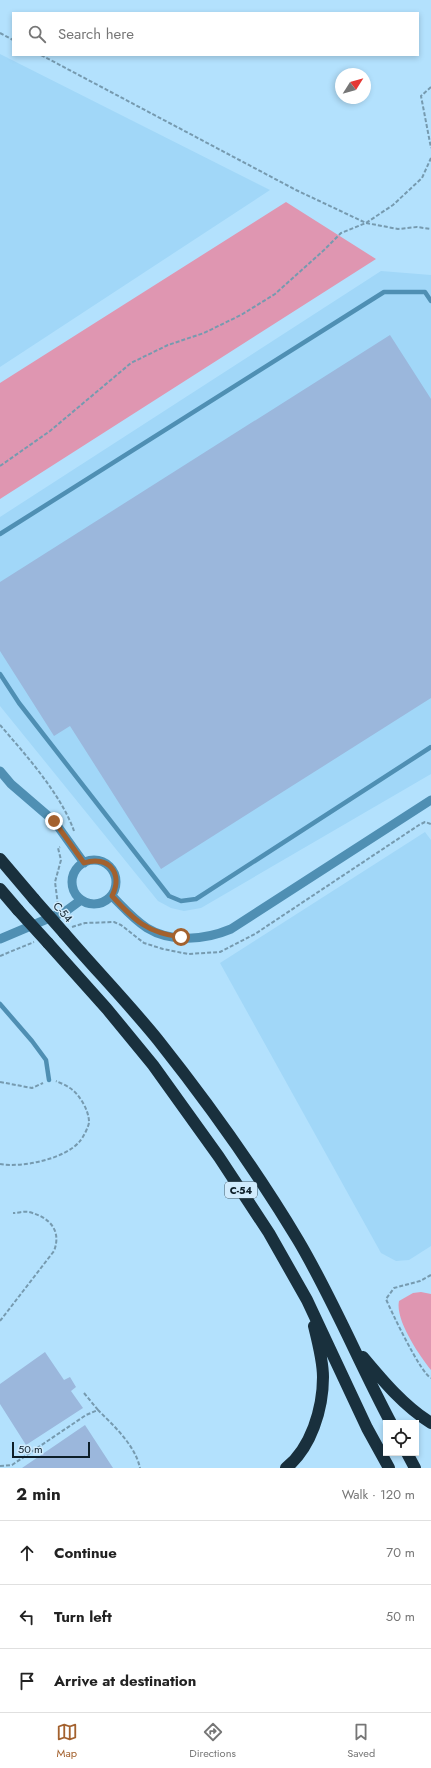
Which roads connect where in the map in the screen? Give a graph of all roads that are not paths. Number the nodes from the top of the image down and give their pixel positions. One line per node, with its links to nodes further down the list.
1 (431, 302): 2 (lane)
2 (0, 534)
3 (0, 674): 4 (lane)
4 (431, 747)
5 (0, 771): 8 (street)
6 (431, 800): 10 (street)
7 (0, 859): 16 (highway, C-54 / C-54, bridge)
8 (84, 863): 10 (street); 11 (street)
9 (0, 889): 15 (highway, C-54, bridge)
10 (112, 896): 11 (street)
11 (81, 900): 12 (street)
12 (0, 939)
13 (0, 1004): 14 (lane)
14 (49, 1080)
15 (307, 1300): 20 (highway); 21 (highway, C-54)
16 (350, 1341): 17 (highway, C-54 / C-54); 18 (highway)
17 (390, 1420)
18 (431, 1423)
19 (409, 1456): 22 (highway)
20 (286, 1468)
21 (389, 1468)
22 (416, 1468)

